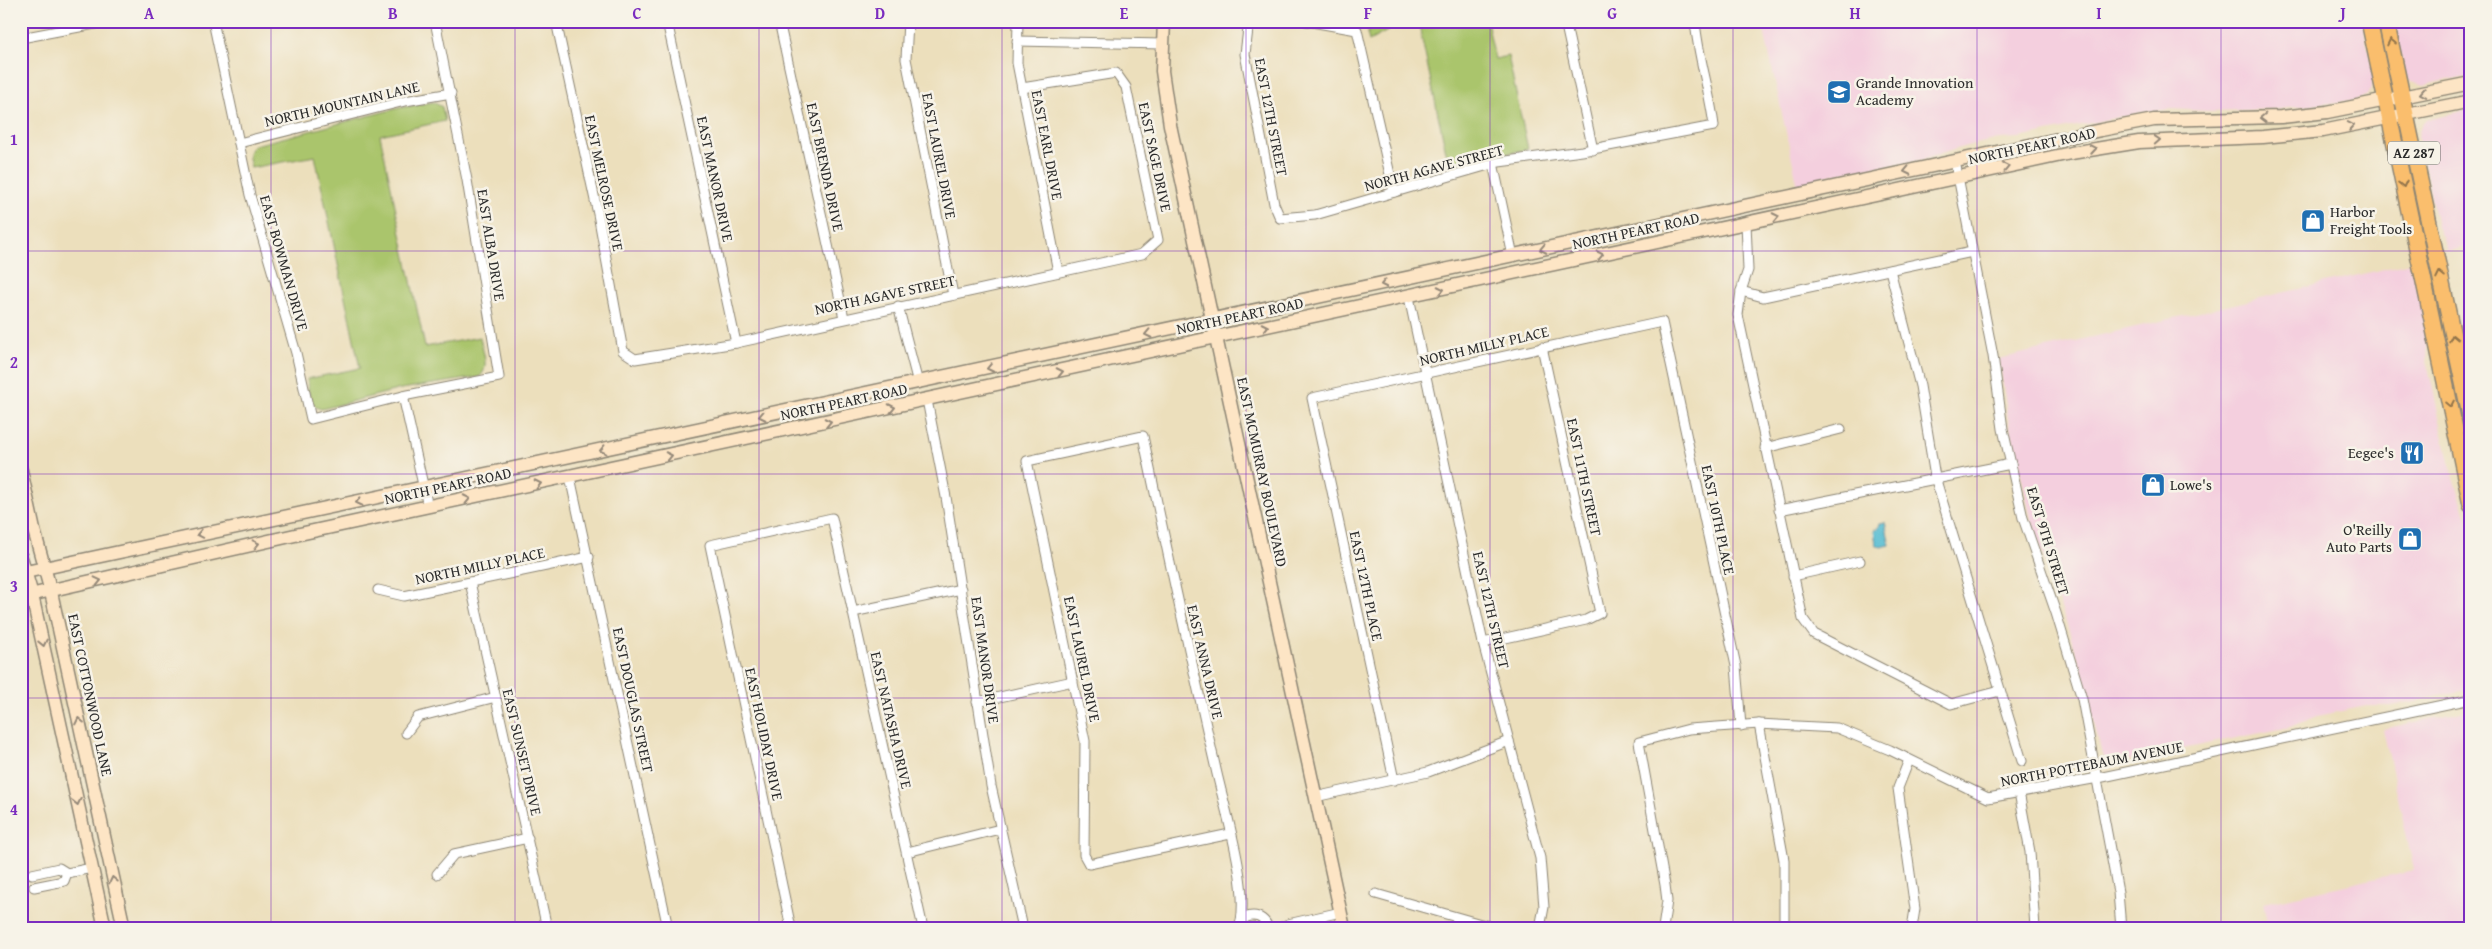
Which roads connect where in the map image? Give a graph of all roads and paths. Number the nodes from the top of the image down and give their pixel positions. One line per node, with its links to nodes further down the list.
1 (111, 21): 16 (street)
2 (213, 21): 27 (street, EAST BOWMAN DRIVE)
3 (435, 21): 21 (street, EAST ALBA DRIVE)
4 (556, 21): 50 (street, EAST MELROSE DRIVE)
5 (667, 21): 48 (street, EAST MANOR DRIVE)
6 (779, 21): 44 (street, EAST BRENDA DRIVE)
7 (908, 21): 41 (street, EAST LAUREL DRIVE)
8 (1018, 21): 17 (street, EAST EARL DRIVE)
9 (1164, 21): 18 (street, EAST MCMURRAY BOULEVARD)
10 (1249, 21): 33 (street, EAST 12TH STREET)
11 (1306, 21): 32 (street)
12 (1565, 21): 28 (street)
13 (1695, 21): 28 (street, NORTH AGAVE STREET)
14 (2369, 21): 24 (main road, AZ 287)
15 (2386, 21): 22 (main road, AZ 287, one-way to 15)
16 (21, 38)
17 (1017, 42): 18 (street); 20 (street, EAST EARL DRIVE)
18 (1163, 44): 45 (street, EAST MCMURRAY BOULEVARD)
19 (2471, 83): 22 (street, NORTH PEART ROAD, one-way to 22)
20 (1022, 88): 35 (street, EAST SAGE DRIVE); 39 (street, EAST EARL DRIVE)
21 (451, 93): 27 (street, NORTH MOUNTAIN LANE); 53 (street, EAST ALBA DRIVE)
22 (2403, 97): 24 (street, NORTH PEART ROAD); 25 (main road, AZ 287)
23 (2471, 100): 25 (street, NORTH PEART ROAD)
24 (2386, 101): 26 (main road, AZ 287); 29 (street, NORTH PEART ROAD, one-way to 29)
25 (2406, 115): 26 (street, NORTH PEART ROAD); 56 (main road, AZ 287, one-way to 25)
26 (2390, 119): 31 (street, NORTH PEART ROAD, one-way to 26); 64 (main road, AZ 287, one-way to 64)
27 (239, 143): 53 (street, EAST BOWMAN DRIVE)
28 (1592, 150): 30 (street, NORTH AGAVE STREET)
29 (1955, 161): 31 (street, EAST 9TH STREET); 37 (street, NORTH PEART ROAD, one-way to 37)
30 (1493, 164): 32 (street, NORTH AGAVE STREET); 37 (street)
31 (1958, 178): 34 (street, NORTH PEART ROAD, one-way to 31); 36 (street, EAST 9TH STREET)
32 (1394, 192): 33 (street, NORTH AGAVE STREET)
33 (1280, 218)
34 (1746, 223): 40 (street); 42 (street, NORTH PEART ROAD, one-way to 34)
35 (1151, 246): 39 (street, NORTH AGAVE STREET)
36 (1972, 252): 38 (street); 60 (street, EAST 9TH STREET)
37 (1513, 256): 45 (street, NORTH PEART ROAD, one-way to 45)
38 (1890, 270): 40 (street); 63 (street)
39 (1058, 272): 41 (street, NORTH AGAVE STREET)
40 (1741, 291): 59 (street)
41 (953, 294): 43 (street, NORTH AGAVE STREET)
42 (1409, 297): 47 (street, NORTH PEART ROAD, one-way to 42); 51 (street, EAST 12TH STREET)
43 (898, 306): 44 (street, NORTH AGAVE STREET); 52 (street)
44 (844, 318): 48 (street, NORTH AGAVE STREET)
45 (1213, 320): 47 (street, EAST MCMURRAY BOULEVARD); 52 (street, NORTH PEART ROAD, one-way to 52)
46 (1662, 322): 49 (street, NORTH MILLY PLACE); 89 (street, EAST 10TH PLACE)
47 (1217, 337): 55 (street, NORTH PEART ROAD, one-way to 47); 97 (street, EAST MCMURRAY BOULEVARD)
48 (736, 343): 50 (street, NORTH AGAVE STREET)
49 (1542, 347): 51 (street, NORTH MILLY PLACE); 82 (street, EAST 11TH STREET)
50 (623, 351)
51 (1426, 373): 54 (street, NORTH MILLY PLACE); 82 (street, EAST 12TH STREET)
52 (918, 383): 65 (street, NORTH PEART ROAD, one-way to 65)
53 (403, 396): 65 (street)
54 (1312, 398): 95 (street, EAST 12TH PLACE)
55 (927, 400): 62 (street, NORTH PEART ROAD, one-way to 55); 77 (street, EAST MANOR DRIVE)
56 (2471, 420)
57 (1841, 429): 59 (street)
58 (1143, 436): 83 (street, EAST LAUREL DRIVE); 99 (street, EAST ANNA DRIVE)
59 (1765, 448): 68 (street)
60 (2011, 464): 63 (street); 94 (street, EAST 9TH STREET)
61 (21, 470): 73 (street, EAST COTTONWOOD LANE)
62 (570, 477): 67 (street, NORTH PEART ROAD, one-way to 62); 71 (street, EAST DOUGLAS STREET)
63 (1936, 481): 68 (street); 84 (street)
64 (2469, 487): 66 (main road, AZ 287)
65 (424, 488): 67 (street); 73 (street, NORTH PEART ROAD, one-way to 73)
66 (2471, 505)
67 (428, 507): 79 (street, NORTH PEART ROAD, one-way to 67)
68 (1779, 510): 75 (street)
69 (832, 518): 81 (street, EAST NATASHA DRIVE); 116 (street, EAST HOLIDAY DRIVE)
70 (21, 557): 74 (street)
71 (589, 557): 76 (street, NORTH MILLY PLACE); 115 (street, EAST DOUGLAS STREET)
72 (1860, 561): 75 (street)
73 (44, 566): 74 (street, NORTH PEART ROAD); 79 (street, EAST COTTONWOOD LANE)
74 (23, 572): 80 (street)
75 (1793, 576): 84 (street)
76 (470, 582): 78 (street, NORTH MILLY PLACE); 85 (street, EAST SUNSET DRIVE)
77 (961, 589): 81 (street); 87 (street, EAST MANOR DRIVE)
78 (378, 590)
79 (51, 592): 80 (street, NORTH PEART ROAD); 113 (street, EAST COTTONWOOD LANE, one-way to 79)
80 (27, 596): 102 (street, one-way to 102)
81 (853, 612): 101 (street, EAST NATASHA DRIVE)
82 (1483, 643): 91 (street, EAST 12TH STREET)
83 (1073, 681): 87 (street); 99 (street, EAST LAUREL DRIVE)
84 (2000, 691): 93 (street)
85 (496, 697): 90 (street); 100 (street, EAST SUNSET DRIVE)
86 (2471, 699): 94 (street, NORTH POTTEBAUM AVENUE)
87 (977, 702): 98 (street, EAST MANOR DRIVE)
88 (1759, 724): 89 (street, NORTH POTTEBAUM AVENUE); 92 (street, NORTH POTTEBAUM AVENUE); 123 (street)
89 (1741, 726): 122 (street, NORTH POTTEBAUM AVENUE)
90 (406, 733)
91 (1509, 741): 95 (street); 121 (street, EAST 12TH STREET)
92 (1910, 760): 96 (street, NORTH POTTEBAUM AVENUE); 124 (street)
93 (2022, 761)
94 (2098, 778): 96 (street, NORTH POTTEBAUM AVENUE); 126 (street, EAST 9TH STREET)
95 (1394, 780): 97 (street)
96 (2019, 792): 125 (street)
97 (1315, 797): 107 (street, EAST MCMURRAY BOULEVARD)
98 (1000, 829): 101 (street); 110 (street, EAST MANOR DRIVE)
99 (1230, 834): 105 (street, EAST ANNA DRIVE)
100 (528, 838): 104 (street); 114 (street, EAST SUNSET DRIVE)
101 (907, 852): 117 (street, EAST NATASHA DRIVE)
102 (92, 868): 103 (street); 112 (street)
103 (67, 873): 103 (street)
104 (437, 874)
105 (1243, 893): 108 (street, EAST ANNA DRIVE); 109 (street, EAST ANNA DRIVE)
106 (1376, 894): 120 (street)
107 (1341, 912): 111 (street); 119 (street, EAST MCMURRAY BOULEVARD)
108 (1260, 917): 109 (street); 111 (street); 118 (street, EAST ANNA DRIVE)
109 (1238, 925)
110 (1021, 926)
111 (1284, 926)
112 (105, 928)
113 (124, 928)
114 (548, 928)
115 (668, 928)
116 (791, 928)
117 (923, 928)
118 (1268, 928)
119 (1344, 928)
120 (1495, 928)
121 (1540, 928)
122 (1663, 928)
123 (1784, 928)
124 (1912, 928)
125 (2035, 928)
126 (2121, 928)

